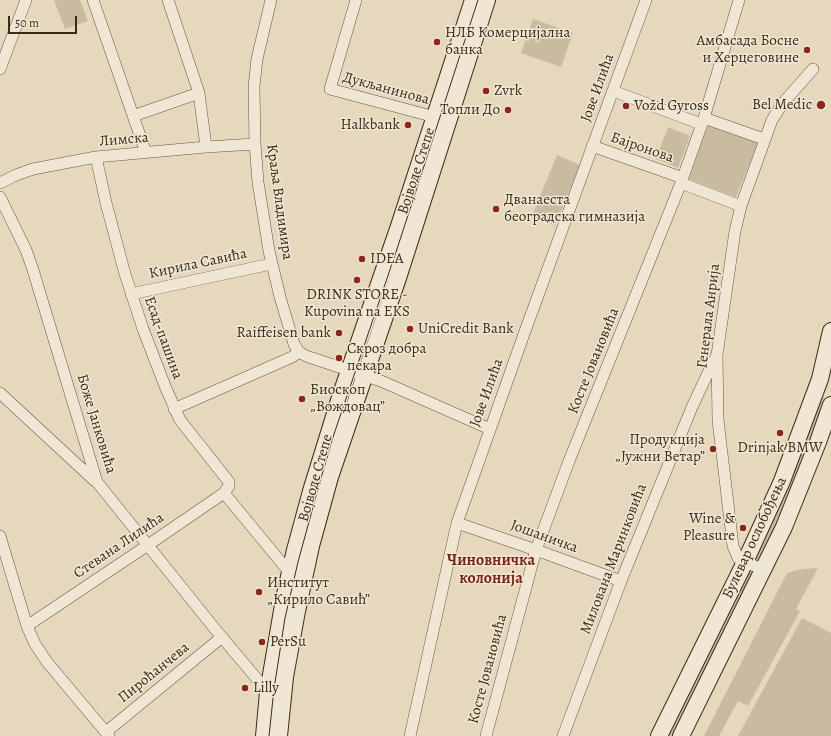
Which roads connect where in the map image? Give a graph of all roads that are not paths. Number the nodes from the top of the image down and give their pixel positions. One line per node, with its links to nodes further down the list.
1 (26, 0): 10 (street)
2 (94, 0): 14 (street)
3 (168, 0): 13 (street)
4 (271, 0): 18 (street, Краља Владимира)
5 (356, 0): 15 (street, Дукљанинова)
6 (473, 0): 15 (main road, Војводе Степе)
7 (487, 0): 32 (main road, Војводе Степе)
8 (646, 0): 12 (street, Јове Илића)
9 (739, 0): 16 (street, Косте Јовановића)
10 (0, 69)
11 (813, 69): 17 (street, Генерала Анрија)
12 (612, 92): 16 (street); 19 (street, Јове Илића)
13 (200, 93): 14 (street); 20 (street)
14 (133, 116): 21 (street)
15 (435, 117): 32 (main road, Војводе Степе)
16 (702, 121): 17 (street); 23 (street, Косте Јовановића)
17 (764, 139): 26 (street, Генерала Анрија)
18 (255, 144): 20 (street, Лимска); 27 (street, Краља Владимира)
19 (592, 146): 23 (street, Бајронова); 39 (street, Јове Илића)
20 (206, 147): 21 (street, Лимска)
21 (146, 153): 22 (street, Лимска)
22 (96, 157): 24 (street, Лимска); 28 (street, Есад-пашина)
23 (682, 181): 26 (street, Бајронова); 45 (street, Косте Јовановића)
24 (0, 183)
25 (0, 197): 40 (street, Боже Јанковића)
26 (741, 206): 31 (street, Генерала Анрија)
27 (271, 264): 28 (street, Кирила Савића); 30 (street, Краља Владимира)
28 (131, 294): 38 (street, Есад-пашина)
29 (831, 331): 33 (main road, Булевар ослобођења)
30 (303, 354): 32 (street); 38 (street)
31 (717, 354): 35 (street, Милована Маринковића); 36 (street, Генерала Анрија)
32 (357, 372): 39 (street); 48 (main road, Војводе Степе); 53 (main road, Војводе Степе)
33 (825, 380): 46 (main road, Булевар ослобођења)
34 (0, 393): 40 (street)
35 (697, 395): 36 (street); 49 (street, Милована Маринковића)
36 (717, 400): 46 (street, Генерала Анрија)
37 (831, 405): 47 (main road, Булевар ослобођења)
38 (174, 409): 41 (street, Есад-пашина)
39 (490, 429): 42 (street, Јове Илића)
40 (97, 482): 44 (street, Боже Јанковића)
41 (226, 491): 44 (street, Стевана Лилића); 48 (street, Есад-пашина)
42 (457, 523): 45 (street, Јошаничка); 58 (street, Јове Илића)
43 (0, 536): 50 (street)
44 (148, 545): 50 (street, Стевана Лилића); 51 (street, Боже Јанковића)
45 (536, 550): 49 (street, Јошаничка); 59 (street, Косте Јовановића)
46 (745, 562): 47 (street, Генерала Анрија); 52 (main road, Булевар ослобођења)
47 (764, 570): 54 (main road, Булевар ослобођења)
48 (290, 573): 53 (main road, Војводе Степе)
49 (621, 581): 60 (street, Милована Маринковића)
50 (27, 626): 55 (street)
51 (222, 637): 53 (street, Боже Јанковића); 55 (street, Пироћанчева)
52 (683, 688): 54 (main road); 61 (main road, Булевар ослобођења)
53 (275, 694): 56 (main road, Војводе Степе); 57 (main road, Војводе Степе)
54 (701, 697): 62 (main road, Булевар ослобођења)
55 (108, 734)
56 (264, 736)
57 (279, 736)
58 (410, 736)
59 (486, 736)
60 (563, 736)
61 (659, 736)
62 (681, 736)

